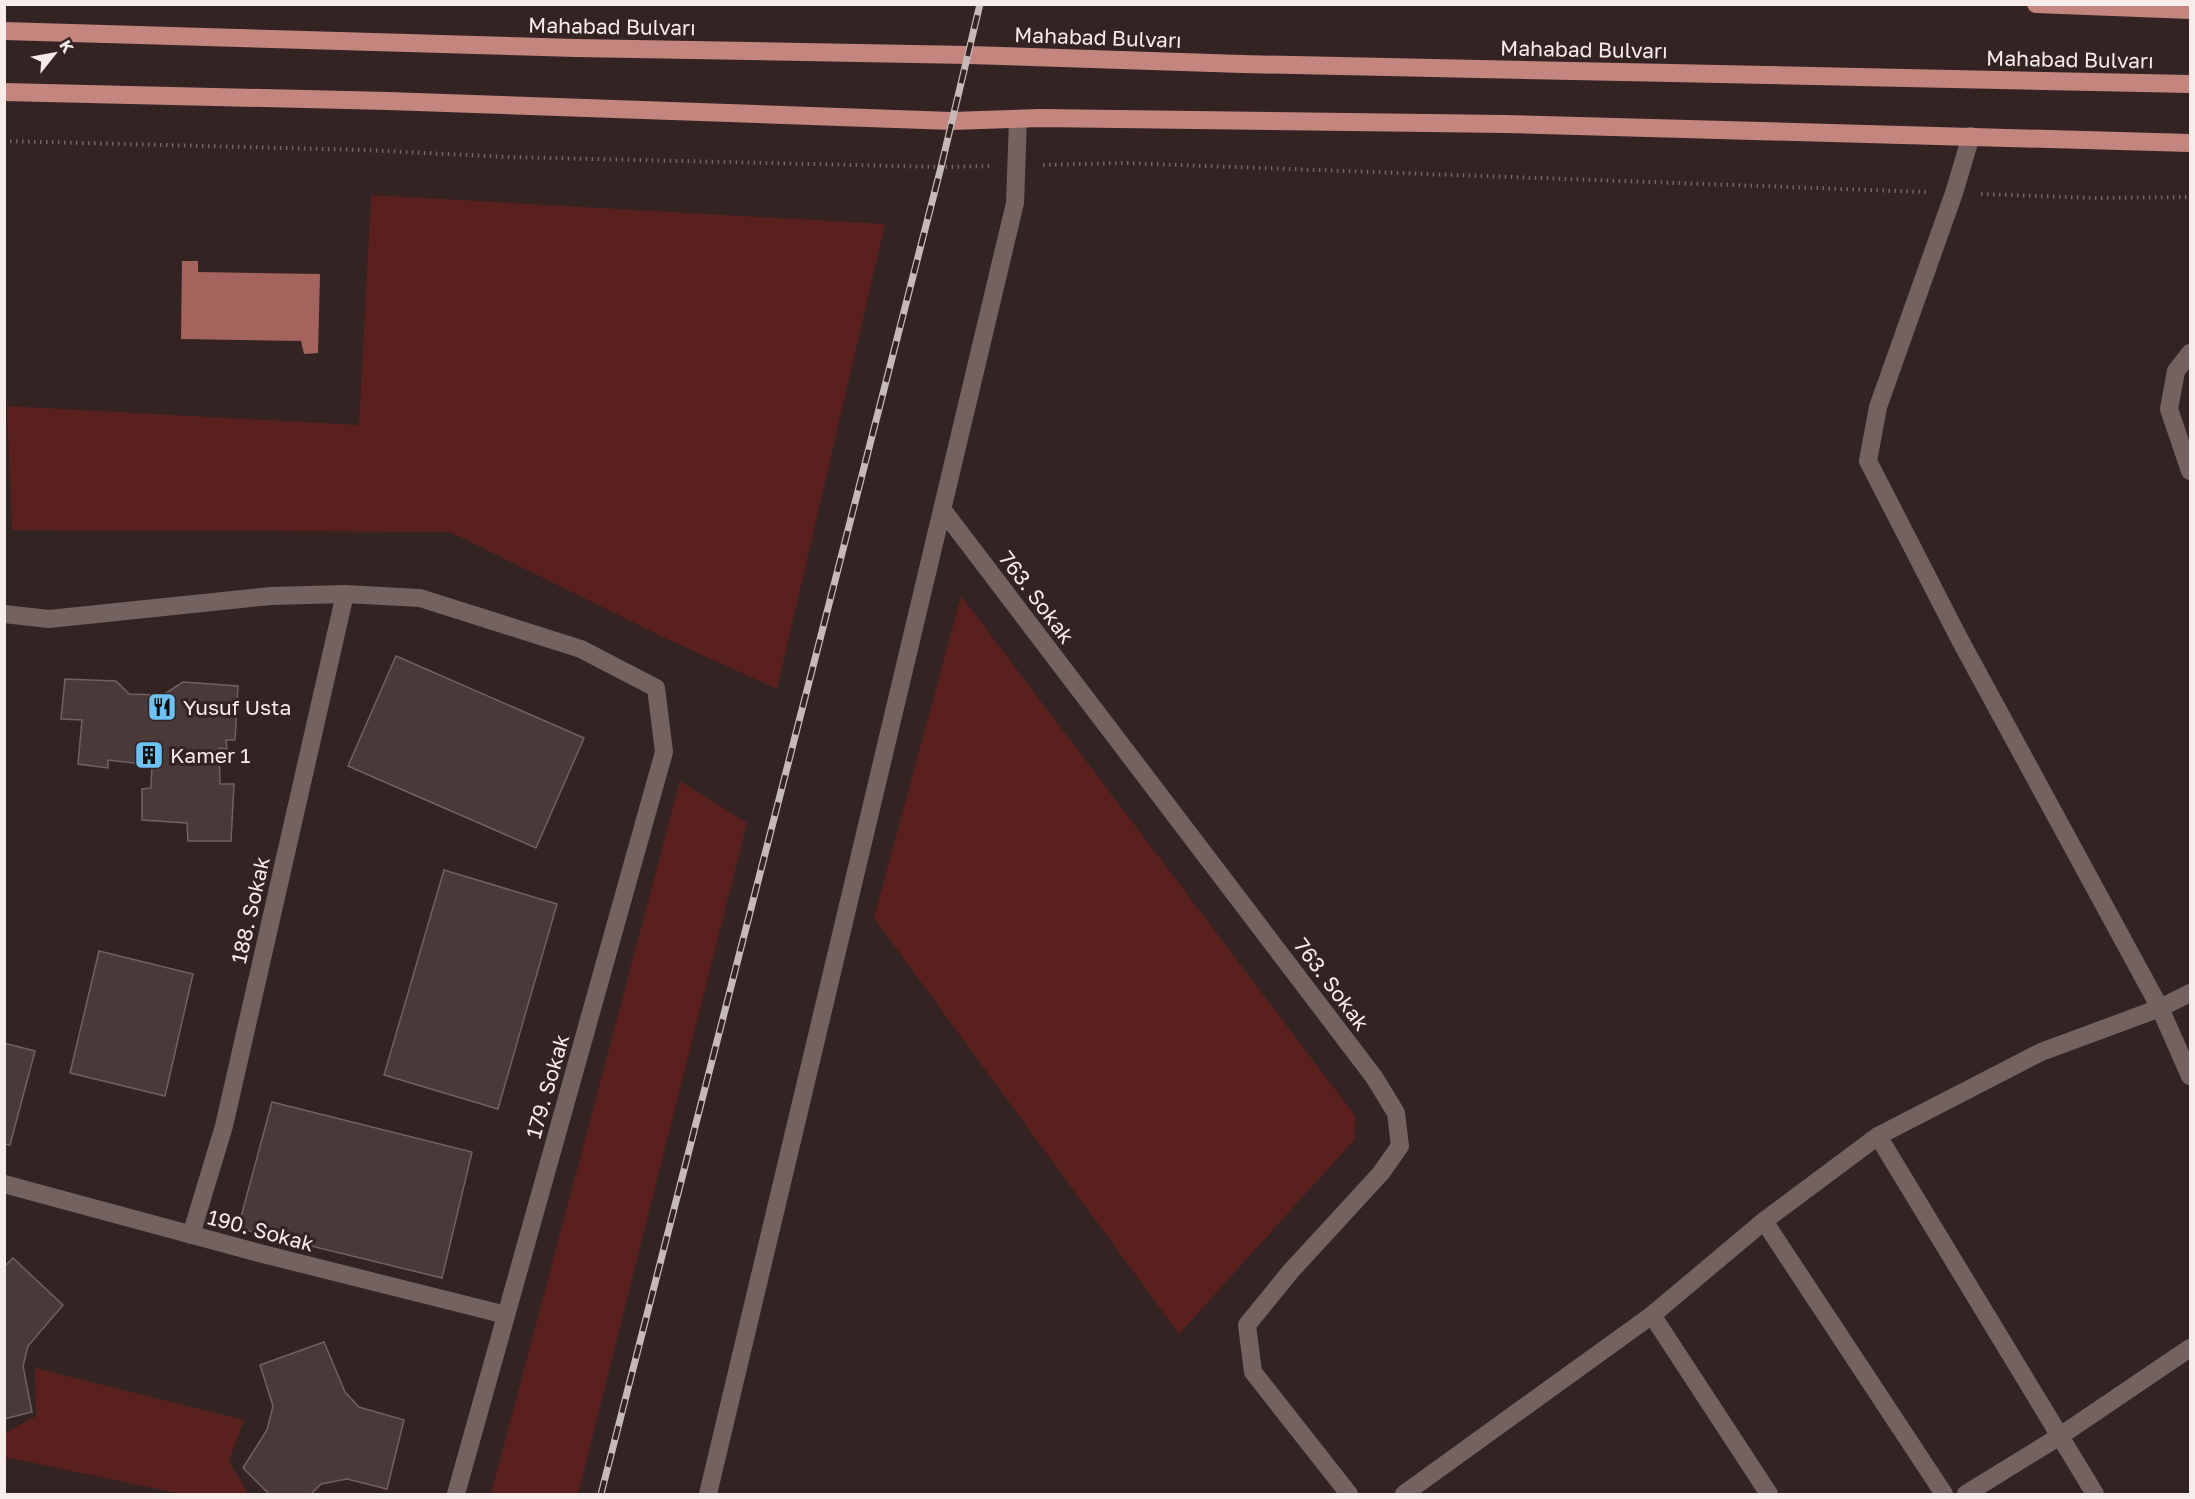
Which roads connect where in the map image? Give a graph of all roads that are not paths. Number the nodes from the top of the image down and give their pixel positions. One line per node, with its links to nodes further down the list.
1 (2036, 4): 2 (main road)
2 (2190, 10)
3 (4, 31): 4 (main road, Mahabad Bulvarı)
4 (2190, 84)
5 (4, 92): 6 (main road)
6 (1018, 119): 7 (main road); 11 (street)
7 (1971, 136): 8 (main road); 15 (street)
8 (2190, 143)
9 (2190, 353): 10 (street)
10 (2190, 471)
11 (942, 509): 26 (street); 27 (street, 763. Sokak)
12 (345, 594): 13 (street); 20 (street, 188. Sokak); 21 (street, 179. Sokak)
13 (4, 614)
14 (2190, 993): 15 (street)
15 (2160, 1008): 16 (street); 17 (street)
16 (2190, 1076)
17 (1878, 1136): 19 (street); 24 (street)
18 (4, 1184): 20 (street, 190. Sokak)
19 (1764, 1221): 22 (street); 30 (street)
20 (191, 1235): 21 (street, 190. Sokak)
21 (507, 1315): 25 (street, 179. Sokak)
22 (1652, 1315): 28 (street); 29 (street)
23 (2190, 1348): 24 (street)
24 (2060, 1436): 31 (street); 32 (street)
25 (456, 1494)
26 (708, 1494)
27 (1349, 1494)
28 (1404, 1494)
29 (1769, 1494)
30 (1944, 1494)
31 (1966, 1494)
32 (2094, 1494)

